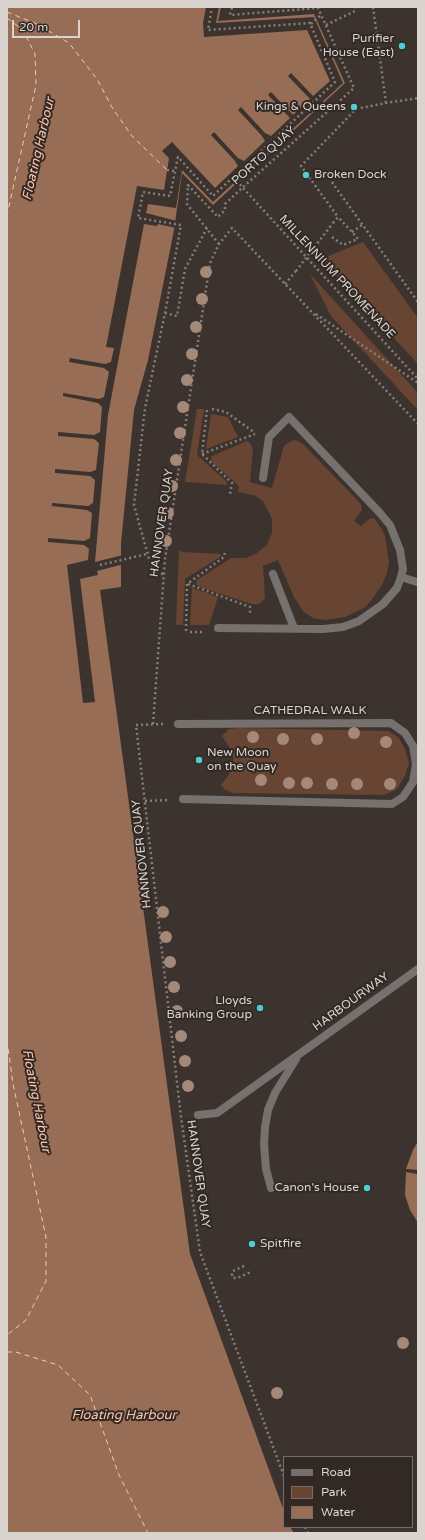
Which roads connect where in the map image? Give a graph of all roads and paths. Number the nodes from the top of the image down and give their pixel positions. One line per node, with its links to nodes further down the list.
1 (212, 7): 6 (path)
2 (232, 7): 5 (path)
3 (355, 7): 7 (path)
4 (373, 7): 9 (path)
5 (321, 15): 6 (path); 7 (path, PORTO QUAY)
6 (311, 24): 12 (path)
7 (326, 25): 14 (path, PORTO QUAY)
8 (418, 98): 9 (path)
9 (386, 103): 15 (path)
10 (167, 170): 11 (path)
11 (175, 171): 12 (path); 24 (path)
12 (233, 177): 14 (path, MILLENNIUM PROMENADE)
13 (329, 178): 16 (path)
14 (242, 188): 17 (path, PORTO QUAY); 25 (path, MILLENNIUM PROMENADE)
15 (338, 217): 18 (path); 21 (path, bridge)
16 (362, 225): 18 (path); 22 (path)
17 (207, 228): 20 (path); 24 (path)
18 (352, 232): 19 (path)
19 (332, 237)
20 (219, 244): 21 (path, HANNOVER QUAY); 36 (path, HANNOVER QUAY)
21 (285, 284): 23 (path)
22 (418, 302)
23 (311, 310): 26 (path); 29 (path)
24 (165, 314): 34 (path)
25 (418, 379)
26 (418, 383)
27 (212, 409): 30 (path)
28 (207, 410): 30 (path)
29 (418, 424)
30 (202, 454): 32 (path)
31 (262, 478): 38 (street)
32 (230, 494)
33 (225, 552): 40 (path)
34 (147, 554): 35 (path); 36 (path)
35 (100, 564)
36 (164, 574): 50 (path, HANNOVER QUAY)
37 (273, 574): 43 (street)
38 (401, 577): 39 (street); 43 (street)
39 (417, 582)
40 (188, 584): 42 (path); 44 (path)
41 (218, 628): 42 (street)
42 (250, 628): 43 (street)
43 (294, 628)
44 (186, 631)
45 (190, 632): 46 (path)
46 (209, 632)
47 (178, 724): 48 (street, CATHEDRAL WALK)
48 (417, 764): 49 (street, CATHEDRAL WALK)
49 (183, 800): 50 (path)
50 (145, 801): 57 (path, HANNOVER QUAY)
51 (418, 969): 52 (street, HARBOURWAY)
52 (298, 1055): 53 (street, HARBOURWAY); 54 (street, HARBOURWAY)
53 (198, 1115)
54 (270, 1188)
55 (244, 1266): 56 (path)
56 (251, 1272)
57 (283, 1473)

